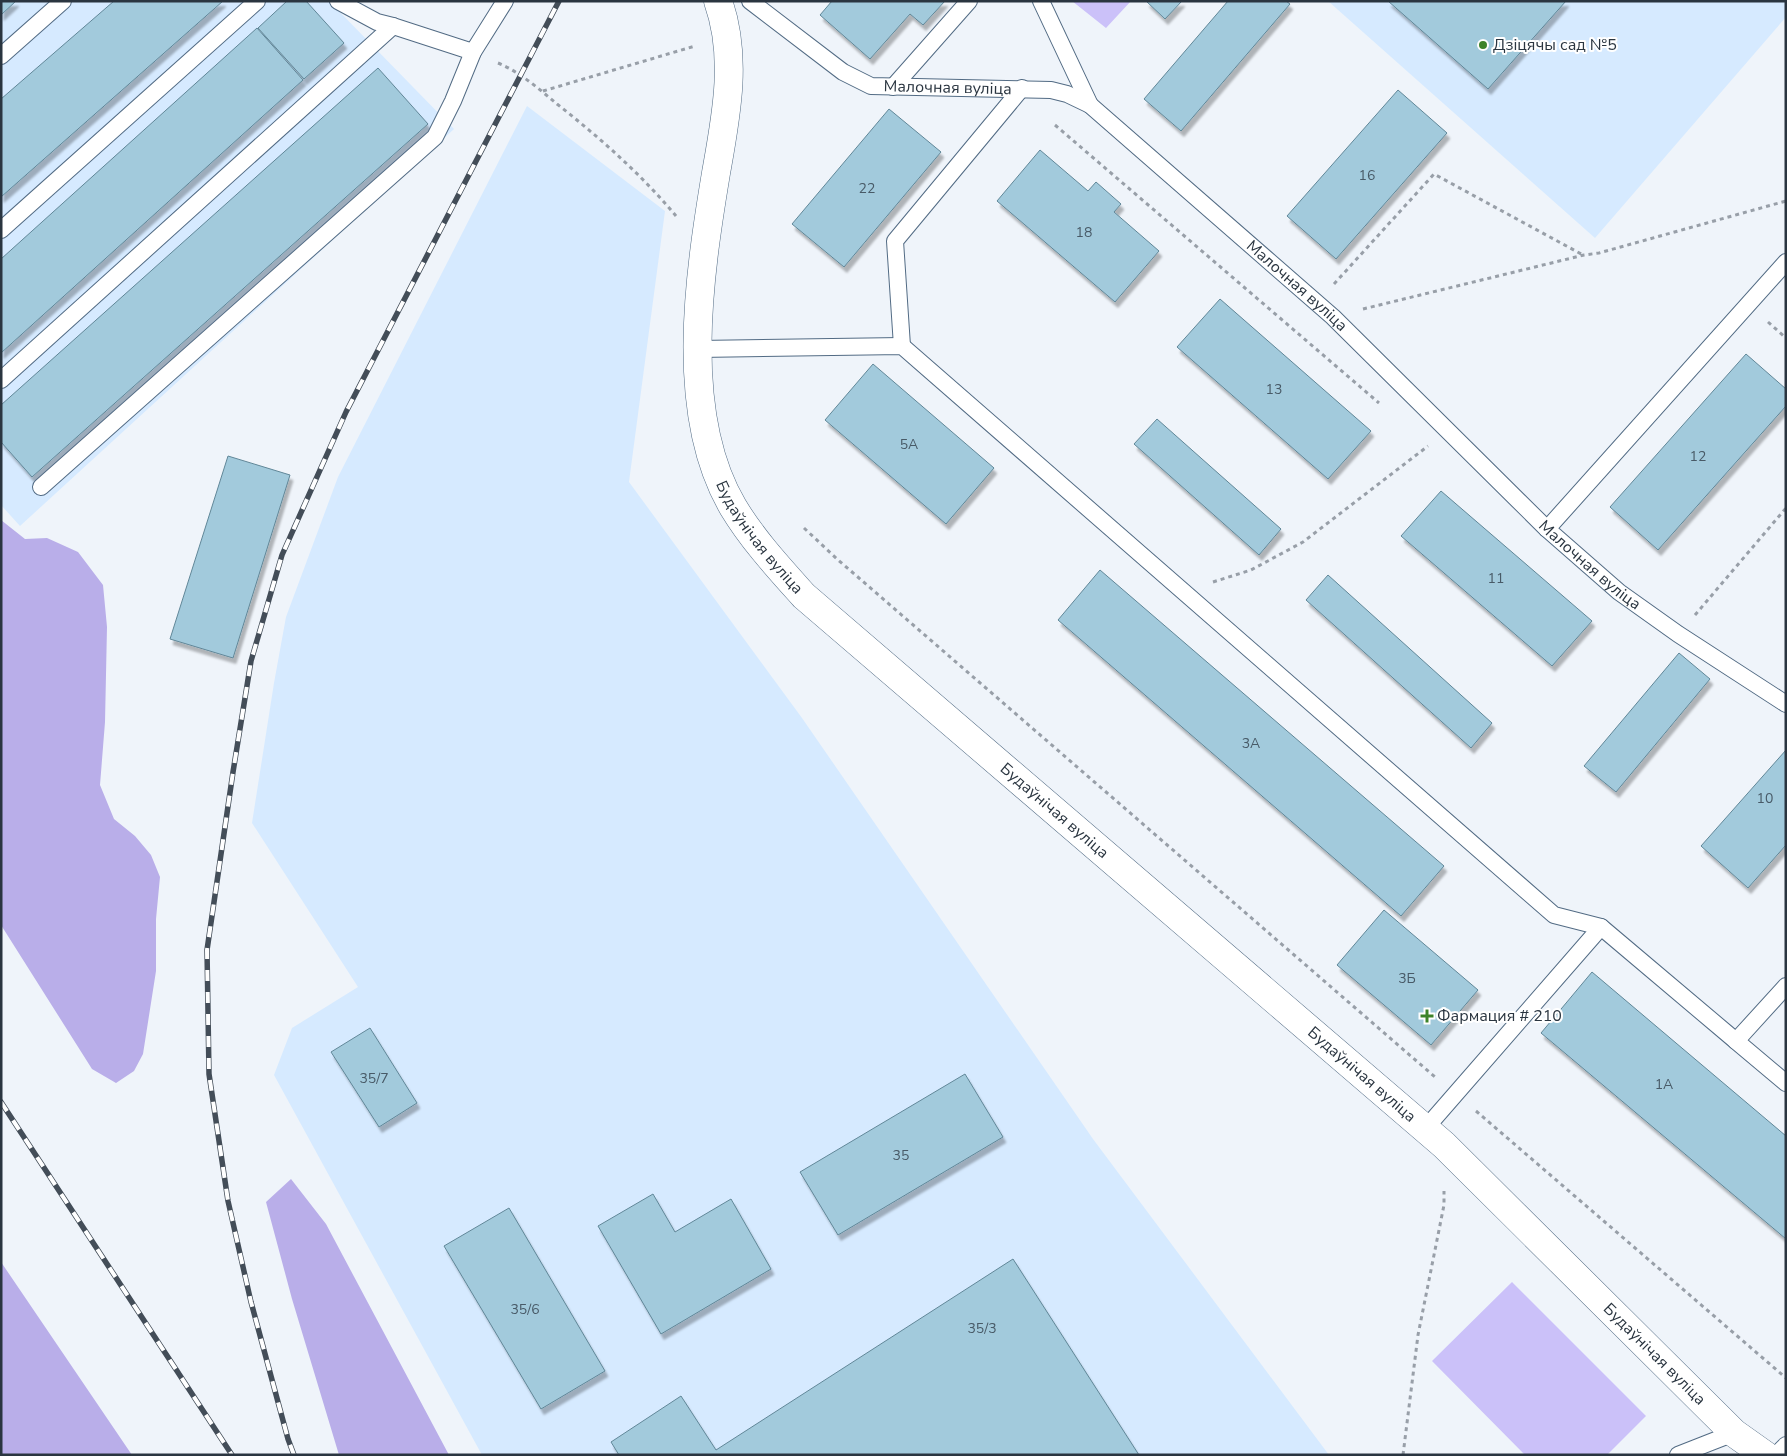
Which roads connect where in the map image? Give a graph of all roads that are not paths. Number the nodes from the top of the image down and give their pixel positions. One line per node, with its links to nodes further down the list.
1 (63, 1): 11 (lane)
2 (257, 1): 15 (lane)
3 (338, 1): 9 (lane)
4 (505, 1): 10 (lane)
5 (718, 1): 18 (street, Будаўнічая вуліца)
6 (750, 1): 12 (lane, Малочная вуліца)
7 (969, 1): 12 (lane)
8 (1041, 1): 14 (lane)
9 (393, 26): 10 (lane); 19 (lane)
10 (473, 52): 20 (lane)
11 (1, 56)
12 (893, 87): 13 (lane, Малочная вуліца)
13 (1022, 88): 14 (lane, Малочная вуліца); 17 (lane)
14 (1090, 105): 21 (lane, Малочная вуліца)
15 (1, 230)
16 (1786, 262): 21 (lane)
17 (902, 346): 18 (lane); 23 (lane)
18 (698, 349): 27 (street, Будаўнічая вуліца)
19 (1, 380)
20 (41, 487)
21 (1547, 529): 22 (lane, Малочная вуліца)
22 (1786, 704)
23 (1601, 927): 25 (lane); 27 (lane)
24 (1786, 986): 25 (lane)
25 (1736, 1041): 26 (lane)
26 (1786, 1083)
27 (1435, 1137): 28 (street, Будаўнічая вуліца)
28 (1734, 1433): 30 (lane); 31 (street, Будаўнічая вуліца)
29 (1786, 1445): 32 (lane)
30 (1678, 1455)
31 (1764, 1455)
32 (1776, 1455)

